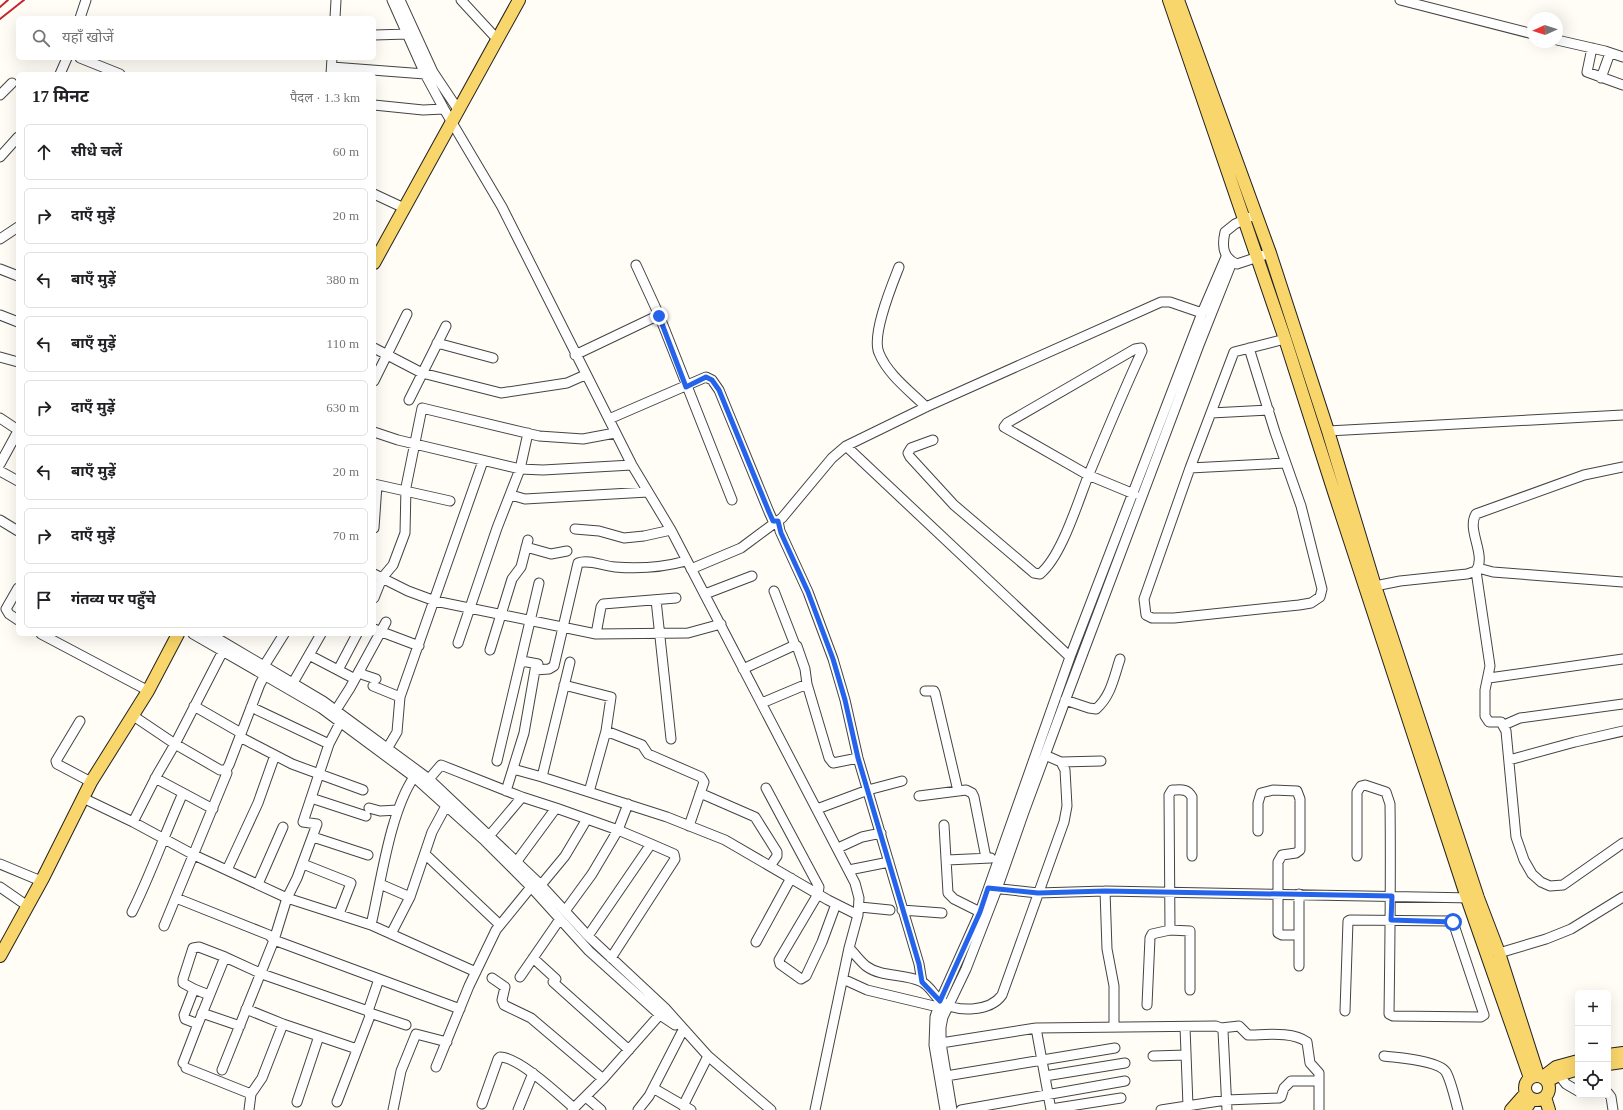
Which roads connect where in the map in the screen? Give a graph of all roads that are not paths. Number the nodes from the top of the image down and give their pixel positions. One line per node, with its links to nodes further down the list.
1 (86, 0): 9 (street)
2 (336, 0): 10 (street)
3 (461, 0): 14 (street)
4 (519, 0): 14 (main road)
5 (1169, 0): 40 (main road)
6 (1178, 0): 39 (main road)
7 (1400, 0): 11 (street)
8 (398, 1): 12 (street); 31 (street)
9 (81, 16)
10 (335, 16)
11 (1527, 32)
12 (408, 34): 13 (street); 24 (street)
13 (376, 35)
14 (496, 39): 31 (main road)
15 (1563, 41): 16 (street)
16 (1592, 48): 17 (street); 25 (street)
17 (1610, 53): 18 (street); 25 (street)
18 (1623, 57)
19 (66, 60): 22 (street)
20 (85, 60): 23 (street)
21 (332, 66): 24 (street)
22 (61, 72)
23 (115, 72)
24 (425, 74): 30 (street)
25 (1601, 78): 27 (street)
26 (12, 83): 28 (street)
27 (1623, 85)
28 (0, 95)
29 (376, 105): 30 (street)
30 (444, 109): 32 (street)
31 (459, 111): 32 (main road)
32 (453, 123): 38 (main road); 62 (street)
33 (16, 140): 34 (street)
34 (11, 146): 35 (street); 36 (street)
35 (16, 150)
36 (1, 154)
37 (376, 195): 38 (street)
38 (404, 208): 43 (main road)
39 (1255, 214): 40 (street); 44 (main road)
40 (1244, 220): 45 (main road); 46 (street)
41 (16, 231): 42 (street)
42 (0, 239)
43 (378, 245)
44 (1270, 253): 45 (street); 78 (main road)
45 (1257, 258): 46 (street); 57 (main road)
46 (1229, 260): 51 (street); 165 (street)
47 (636, 265): 54 (street)
48 (899, 267): 71 (street)
49 (0, 269): 50 (street)
50 (16, 275)
51 (1202, 312): 71 (street); 99 (street)
52 (407, 314): 61 (street)
53 (0, 315): 55 (street)
54 (659, 316): 62 (street); 69 (street)
55 (16, 321)
56 (446, 326): 58 (street)
57 (1286, 339): 59 (street); 264 (main road)
58 (437, 343): 64 (street); 66 (street)
59 (1249, 348): 72 (street); 73 (street)
60 (376, 349): 61 (street)
61 (387, 355): 66 (street); 68 (street)
62 (576, 355): 67 (street)
63 (0, 357): 65 (street)
64 (493, 358)
65 (16, 361)
66 (422, 373): 67 (street); 70 (street)
67 (585, 375): 76 (street)
68 (376, 376)
69 (686, 387): 76 (street); 101 (street); 104 (street)
70 (409, 400)
71 (926, 407): 85 (street)
72 (1269, 410): 73 (street); 88 (street)
73 (1211, 413): 90 (street)
74 (1623, 415): 78 (street)
75 (0, 418): 77 (street)
76 (609, 419): 81 (street)
77 (16, 429)
78 (1328, 431): 115 (main road)
79 (376, 433): 84 (street)
80 (528, 433): 81 (street); 84 (street); 92 (street)
81 (616, 433): 89 (street)
82 (933, 440): 94 (street)
83 (15, 442): 86 (street)
84 (414, 442): 87 (street); 97 (street)
85 (846, 446): 104 (street); 148 (street)
86 (1, 461)
87 (483, 461): 92 (street); 122 (street)
88 (1286, 463): 90 (street); 90 (street)
89 (632, 465): 92 (street); 98 (street)
90 (1190, 468)
91 (1623, 468): 110 (street)
92 (520, 469): 100 (street)
93 (0, 471): 95 (street)
94 (1088, 475): 94 (street); 99 (street)
95 (16, 480)
96 (376, 485): 97 (street)
97 (406, 492): 102 (street); 111 (street)
98 (648, 492): 100 (street); 107 (street)
99 (1134, 494): 148 (street)
100 (511, 495): 123 (street)
101 (732, 500)
102 (450, 501)
103 (0, 520): 106 (street)
104 (777, 522): 109 (street); 184 (street)
105 (575, 529): 107 (street)
106 (16, 530)
107 (671, 530): 109 (street)
108 (567, 551): 124 (street)
109 (689, 565): 119 (street); 129 (street)
110 (1477, 570): 113 (street); 115 (street); 158 (street)
111 (378, 576): 116 (street); 122 (street)
112 (752, 576): 119 (street)
113 (1623, 582)
114 (539, 583): 126 (street)
115 (1375, 586): 264 (main road)
116 (376, 587)
117 (774, 591): 143 (street)
118 (16, 592): 125 (street)
119 (705, 594): 128 (street)
120 (676, 598): 121 (street)
121 (656, 600): 131 (street); 132 (street)
122 (435, 601): 123 (street); 144 (street)
123 (469, 608): 124 (street); 142 (street)
124 (502, 614): 126 (street); 146 (street)
125 (16, 619)
126 (531, 620): 129 (street); 151 (street)
127 (386, 622): 130 (street)
128 (721, 624): 132 (street); 154 (street)
129 (563, 627): 131 (street); 188 (street)
130 (377, 631): 144 (street)
131 (596, 634): 132 (street)
132 (659, 634): 178 (street)
133 (45, 636): 162 (street)
134 (169, 636): 162 (main road)
135 (177, 636): 171 (main road)
136 (198, 636): 145 (street)
137 (212, 636): 145 (street)
138 (283, 636): 156 (street)
139 (320, 636): 147 (street)
140 (356, 636): 155 (street)
141 (375, 636): 157 (street)
142 (458, 643)
143 (795, 645): 154 (street); 159 (street)
144 (419, 646): 164 (street)
145 (225, 647): 156 (street); 168 (street)
146 (490, 650)
147 (309, 655): 155 (street); 161 (street)
148 (1070, 657): 234 (street)
149 (1120, 659): 165 (street)
150 (1623, 660): 158 (street)
151 (522, 661): 153 (street); 188 (street)
152 (570, 662): 160 (street)
153 (538, 664)
154 (743, 669): 166 (street)
155 (338, 670): 157 (street)
156 (265, 671): 161 (street); 169 (street)
157 (357, 675): 164 (street); 170 (street)
158 (1489, 678): 174 (street)
159 (807, 684): 166 (street); 184 (street)
160 (564, 685): 175 (street); 192 (street)
161 (292, 686): 170 (street); 173 (street)
162 (142, 688): 171 (main road)
163 (925, 691): 201 (street)
164 (400, 697): 181 (street)
165 (1065, 700): 183 (street)
166 (762, 703): 213 (street)
167 (1623, 704): 174 (street)
168 (194, 706): 177 (street); 179 (street)
169 (251, 707): 177 (street); 180 (street)
170 (336, 710): 181 (street)
171 (132, 715): 179 (street); 196 (main road)
172 (80, 721): 196 (street)
173 (341, 721): 180 (street); 191 (street)
174 (1504, 725): 185 (street)
175 (606, 731): 202 (street); 204 (street)
176 (1623, 731): 185 (street)
177 (241, 735): 182 (street); 189 (street)
178 (671, 739)
179 (175, 744): 189 (street); 193 (street)
180 (328, 744): 190 (street)
181 (387, 749): 194 (street)
182 (275, 755): 190 (street); 242 (street)
183 (1045, 755): 187 (street); 252 (street)
184 (858, 758): 199 (street)
185 (1509, 760): 226 (street)
186 (1101, 761): 187 (street)
187 (1061, 762): 255 (street)
188 (514, 766): 192 (street); 200 (street)
189 (226, 770): 212 (street)
190 (319, 773): 198 (street); 208 (street)
191 (414, 777): 210 (street); 214 (street)
192 (542, 777): 202 (street)
193 (155, 778): 203 (street); 216 (street)
194 (429, 779): 200 (street); 223 (street)
195 (902, 781): 199 (street)
196 (92, 782): 207 (main road)
197 (766, 788): 256 (street)
198 (363, 790)
199 (868, 790): 213 (street); 222 (street)
200 (506, 791): 206 (street)
201 (958, 791): 205 (street); 235 (street)
202 (589, 792): 209 (street)
203 (183, 793): 212 (street); 224 (street)
204 (700, 793): 218 (street); 241 (street)
205 (919, 796)
206 (522, 797): 211 (street); 223 (street)
207 (83, 798): 216 (street); 245 (main road)
208 (311, 798): 214 (street); 225 (street)
209 (628, 804): 218 (street); 220 (street)
210 (446, 806): 229 (street); 250 (street)
211 (556, 808): 215 (street); 237 (street)
212 (213, 809): 230 (street)
213 (817, 809): 228 (street)
214 (398, 810): 247 (street)
215 (587, 819): 220 (street); 248 (street)
216 (133, 822): 224 (street)
217 (944, 825): 236 (street)
218 (689, 826): 241 (street)
219 (283, 827): 246 (street)
220 (618, 830): 227 (street); 274 (street)
221 (1258, 831): 257 (street)
222 (881, 833): 228 (street); 238 (street)
223 (490, 835): 237 (street)
224 (163, 837): 230 (street); 270 (street)
225 (313, 837): 231 (street); 240 (street)
226 (1623, 843)
227 (651, 844): 282 (street); 290 (street)
228 (838, 848): 243 (street)
229 (425, 854): 260 (street); 277 (street)
230 (194, 855): 242 (street); 262 (street)
231 (368, 855)
232 (1192, 856): 254 (street)
233 (1357, 856): 259 (street)
234 (999, 857): 235 (street); 251 (street)
235 (986, 858): 236 (street)
236 (947, 860): 272 (street)
237 (517, 861): 248 (street)
238 (889, 862): 243 (street); 268 (street)
239 (0, 864): 245 (street)
240 (303, 864): 263 (street); 273 (street)
241 (770, 866): 244 (street)
242 (227, 870): 246 (street)
243 (849, 870): 269 (street)
244 (791, 878): 256 (street); 284 (street)
245 (42, 881): 266 (main road)
246 (258, 884): 263 (street)
247 (380, 884): 260 (street); 276 (street)
248 (541, 885): 274 (street)
249 (0, 887): 266 (street)
250 (531, 887): 274 (street); 277 (street)
251 (988, 888): 252 (street); 272 (street)
252 (997, 889): 255 (street); 304 (street)
253 (1105, 891): 254 (street); 255 (street); 315 (street)
254 (1170, 892): 257 (street); 279 (street)
255 (1038, 893): 304 (street)
256 (818, 894): 265 (street); 265 (street)
257 (1278, 894): 258 (street); 281 (street)
258 (1299, 894): 259 (street); 281 (street)
259 (1392, 896): 264 (street); 275 (street)
260 (410, 897): 280 (street)
261 (1623, 897): 286 (street)
262 (176, 898): 278 (street); 283 (street)
263 (287, 898): 273 (street); 283 (street)
264 (1473, 898): 286 (main road); 344 (main road)
265 (836, 904): 269 (street)
266 (26, 905): 287 (main road)
267 (890, 910): 269 (street)
268 (902, 910): 271 (street); 298 (street)
269 (859, 911): 285 (street)
270 (132, 912)
271 (942, 912)
272 (980, 912): 302 (street)
273 (339, 914): 276 (street)
274 (563, 915): 282 (street); 289 (street); 310 (street)
275 (1391, 920): 275 (street); 307 (street)
276 (371, 925): 280 (street)
277 (500, 925): 292 (street)
278 (164, 926)
279 (1170, 930): 300 (street); 303 (street)
280 (391, 934): 292 (street)
281 (1299, 935): 291 (street)
282 (588, 936): 290 (street)
283 (274, 940): 293 (street); 296 (street)
284 (756, 942)
285 (849, 948): 297 (street); 298 (street)
286 (1499, 953): 344 (main road)
287 (0, 956)
288 (224, 957): 293 (street); 299 (street); 301 (street)
289 (533, 958): 294 (street); 325 (street)
290 (611, 958): 310 (street)
291 (1299, 966)
292 (476, 972): 306 (street)
293 (262, 974): 305 (street); 309 (street)
294 (520, 977)
295 (492, 978): 345 (street)
296 (379, 979): 306 (street); 309 (street)
297 (843, 979): 302 (street); 369 (street)
298 (922, 982): 302 (street)
299 (194, 989): 301 (street); 311 (street)
300 (1190, 990)
301 (209, 995): 308 (street)
302 (939, 1004): 304 (street); 370 (street)
303 (1147, 1005)
304 (949, 1006): 322 (street)
305 (246, 1009): 312 (street); 314 (street)
306 (460, 1009): 321 (street)
307 (1345, 1011)
308 (202, 1012): 311 (street); 314 (street)
309 (369, 1012): 313 (street); 324 (street)
310 (663, 1012): 319 (street); 325 (street)
311 (198, 1024): 350 (street)
312 (283, 1024): 320 (street); 350 (street)
313 (406, 1025)
314 (240, 1026): 338 (street)
315 (1114, 1027): 316 (street); 317 (street)
316 (1185, 1027): 318 (street); 327 (street)
317 (1036, 1028): 322 (street); 332 (street)
318 (1221, 1028): 347 (street); 355 (street)
319 (683, 1030): 329 (street); 348 (street)
320 (319, 1036): 324 (street); 357 (street)
321 (447, 1042): 337 (street); 365 (street)
322 (941, 1043): 342 (street)
323 (1115, 1048): 332 (street)
324 (357, 1049): 358 (street)
325 (629, 1050): 345 (street)
326 (1623, 1053): 328 (main road)
327 (1186, 1055): 330 (street); 360 (street)
328 (1611, 1055)
329 (708, 1056): 361 (street); 363 (street)
330 (1153, 1056)
331 (1384, 1056): 377 (street)
332 (1042, 1059): 342 (street); 343 (street)
333 (1575, 1062): 344 (main road)
334 (1623, 1062): 336 (main road)
335 (1125, 1063): 343 (street)
336 (1611, 1064)
337 (436, 1067)
338 (222, 1070)
339 (1575, 1070): 341 (main road)
340 (533, 1073): 359 (street); 362 (street); 366 (street)
341 (1559, 1075): 344 (main road); 349 (street)
342 (946, 1076): 371 (street)
343 (1045, 1076): 351 (street)
344 (1539, 1078): 356 (main road); 356 (main road)
345 (603, 1079): 352 (street)
346 (1125, 1081): 351 (street)
347 (1319, 1082): 355 (street); 376 (street)
348 (653, 1088): 361 (street); 368 (street)
349 (1575, 1090)
350 (251, 1094): 364 (street)
351 (1048, 1094): 372 (street); 373 (street)
352 (586, 1097): 362 (street); 367 (street)
353 (1611, 1097): 381 (street)
354 (1121, 1098): 373 (street)
355 (1226, 1100): 360 (street); 375 (street)
356 (1536, 1100): 378 (main road); 379 (main road); 380 (main road)
357 (297, 1102)
358 (337, 1102)
359 (482, 1104)
360 (1188, 1106): 374 (street)
361 (687, 1108)
362 (573, 1109)
363 (767, 1109)
364 (249, 1110)
365 (393, 1110)
366 (518, 1110)
367 (601, 1110)
368 (638, 1110)
369 (815, 1110)
370 (945, 1110)
371 (952, 1110)
372 (961, 1110)
373 (1051, 1110)
374 (1160, 1110)
375 (1227, 1110)
376 (1319, 1110)
377 (1458, 1110)
378 (1511, 1110)
379 (1526, 1110)
380 (1549, 1110)
381 (1613, 1110)

